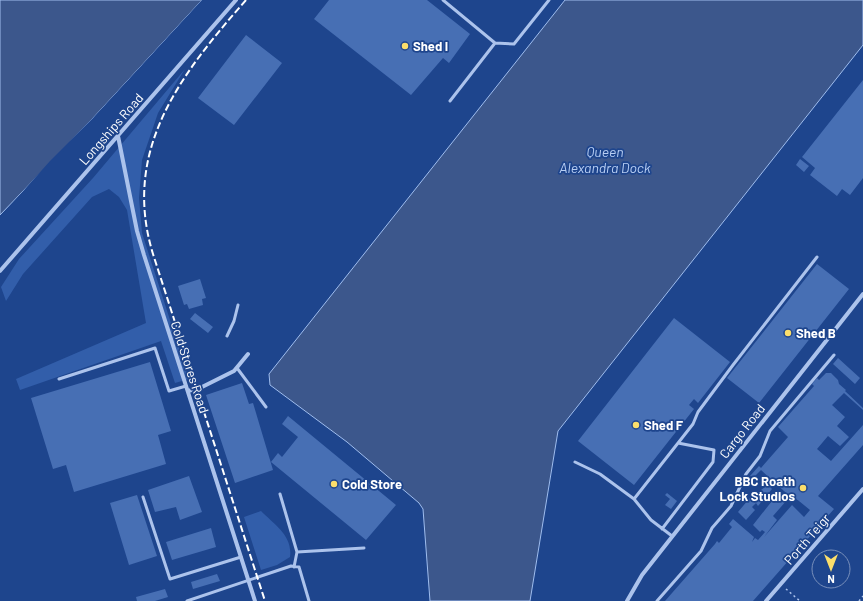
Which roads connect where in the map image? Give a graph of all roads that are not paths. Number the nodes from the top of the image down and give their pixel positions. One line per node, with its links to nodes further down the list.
1 (236, 0): 6 (street, Longships Road)
2 (443, 0): 4 (lane)
3 (548, 0): 4 (lane)
4 (494, 43): 5 (lane)
5 (450, 101)
6 (118, 136): 8 (street, Longships Road); 16 (street, Cold Stores Road)
7 (817, 257): 19 (lane)
8 (0, 271)
9 (863, 294): 26 (street, Cargo Road)
10 (238, 305): 11 (lane)
11 (227, 336)
12 (248, 354): 14 (street)
13 (834, 355): 36 (lane)
14 (237, 368): 17 (street); 18 (lane)
15 (59, 379): 16 (lane)
16 (186, 386): 17 (street, Cold Stores Road)
17 (188, 391): 29 (street, Cold Stores Road)
18 (266, 407)
19 (678, 443): 24 (lane); 25 (lane)
20 (575, 462): 24 (lane)
21 (863, 489): 37 (street, Porth Teigr)
22 (280, 494): 28 (lane)
23 (143, 497): 29 (lane)
24 (634, 499): 25 (lane)
25 (662, 529): 26 (lane)
26 (672, 536): 35 (street, Cargo Road)
27 (364, 548): 28 (lane)
28 (297, 552): 30 (lane)
29 (241, 556): 31 (street, Cold Stores Road)
30 (294, 567): 31 (lane); 34 (lane)
31 (249, 580): 32 (lane); 33 (street, Cold Stores Road)
32 (187, 601)
33 (255, 601)
34 (309, 601)
35 (627, 601)
36 (657, 601)
37 (766, 601)

